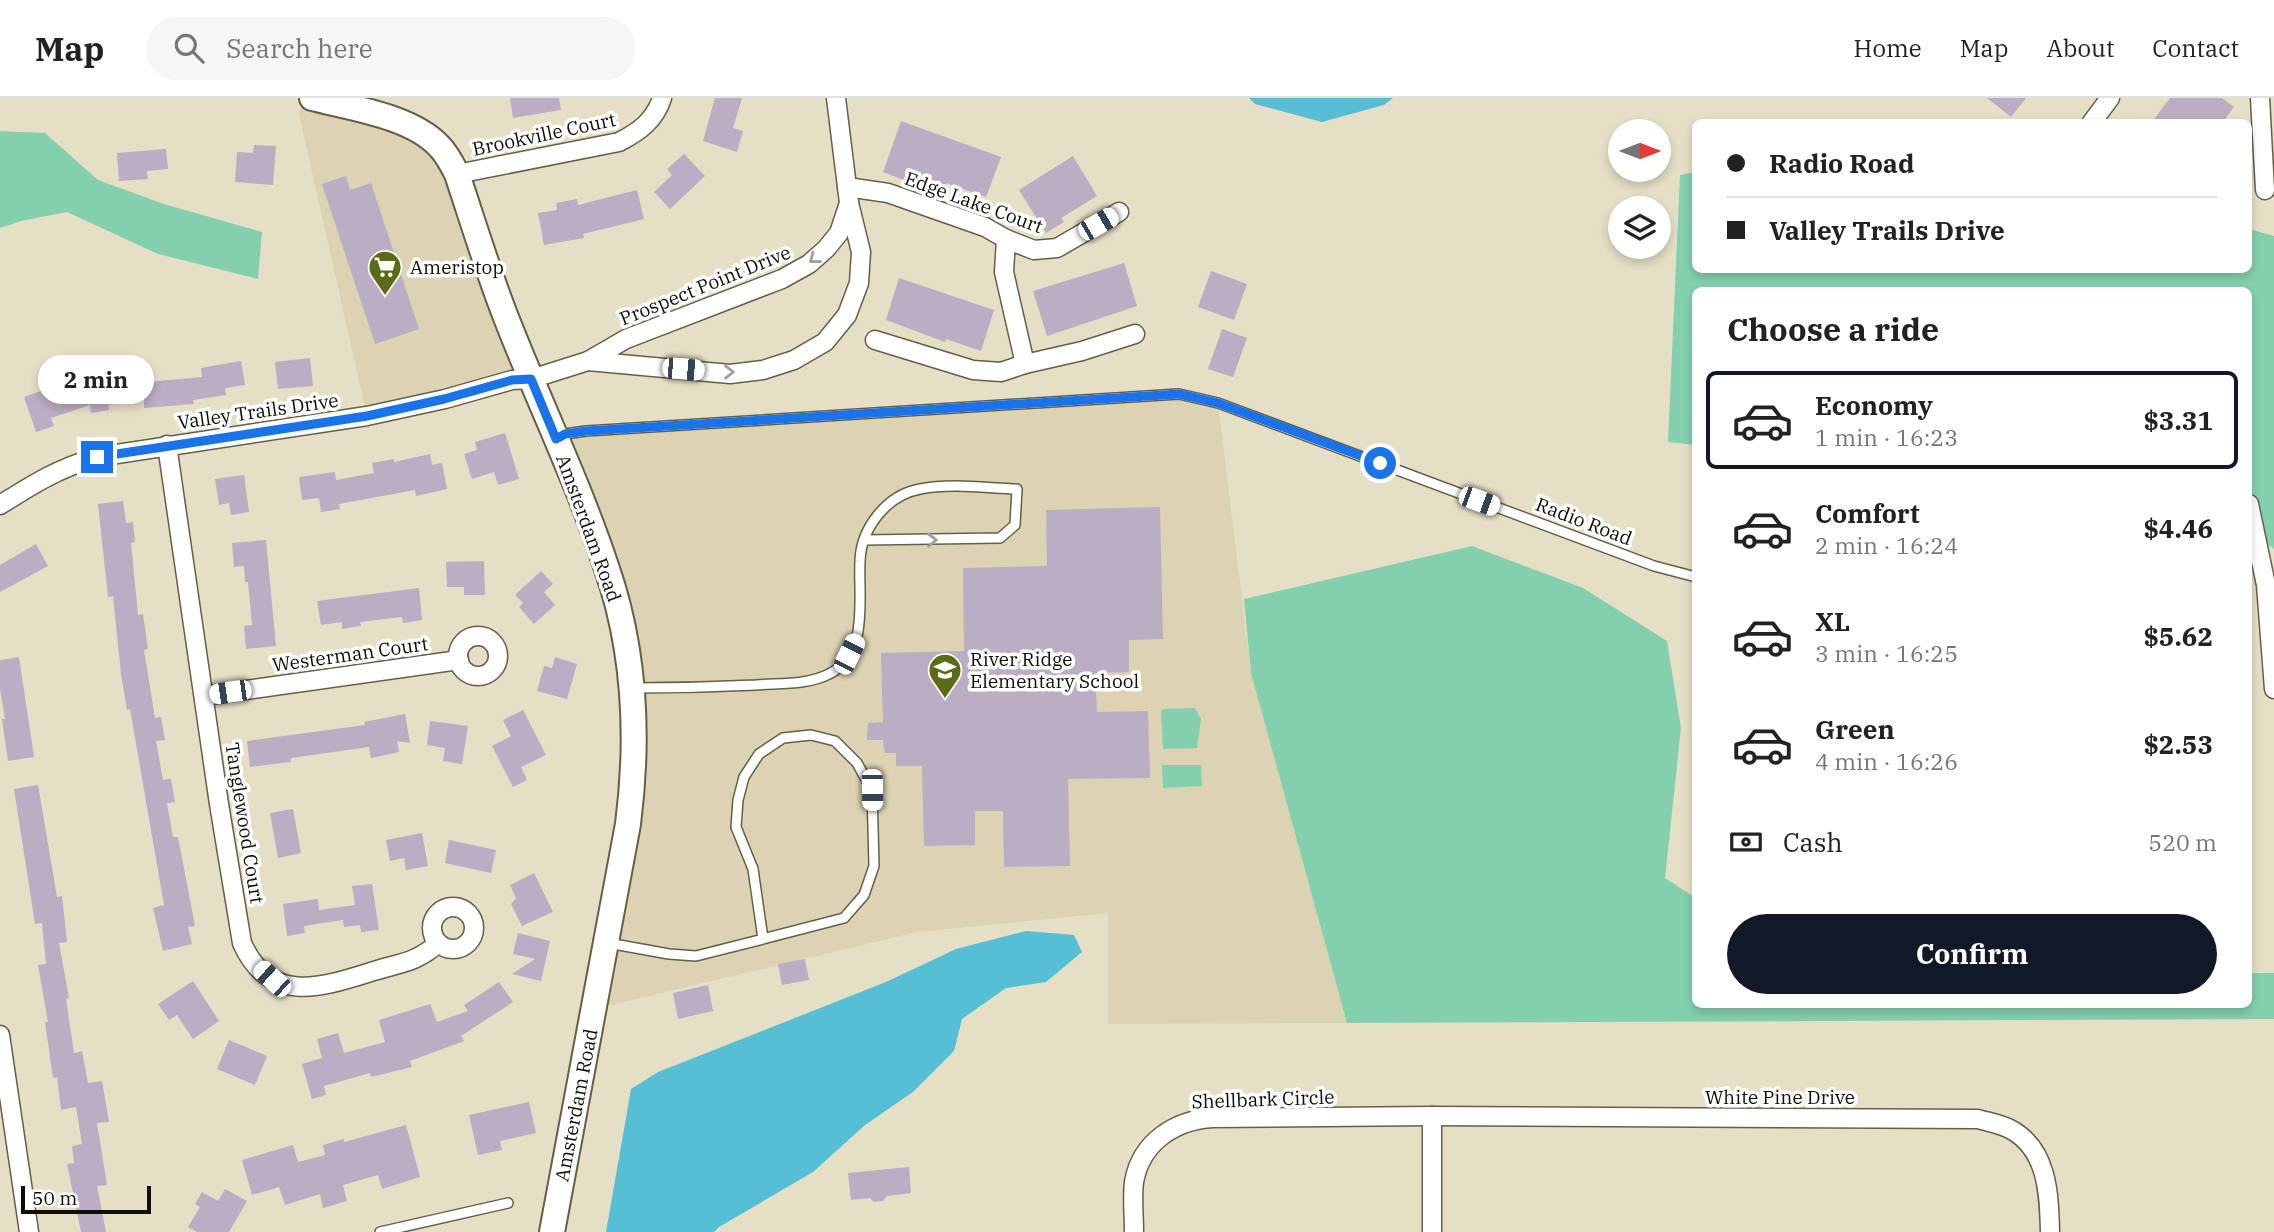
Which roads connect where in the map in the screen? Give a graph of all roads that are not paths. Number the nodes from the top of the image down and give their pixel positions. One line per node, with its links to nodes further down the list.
1 (312, 98): 7 (main road, Amsterdam Road)
2 (662, 98): 7 (street, Brookville Court)
3 (836, 98): 9 (street, Prospect Point Drive)
4 (2110, 98): 6 (street)
5 (2260, 98): 8 (street)
6 (2094, 119)
7 (457, 174): 16 (main road, Amsterdam Road)
8 (2265, 190)
9 (848, 195): 11 (street, Edge Lake Court); 14 (street, Prospect Point Drive, one-way to 14); 14 (street, Prospect Point Drive, one-way to 9)
10 (1119, 212): 11 (street, Edge Lake Court)
11 (1006, 239): 15 (street)
12 (1135, 334): 15 (street)
13 (876, 340): 15 (street)
14 (588, 361): 16 (street, Prospect Point Drive)
15 (1025, 364)
16 (531, 379): 17 (main road, Amsterdam Road); 18 (street, Valley Trails Drive)
17 (556, 439): 22 (lane, Radio Road); 24 (main road, Amsterdam Road)
18 (167, 445): 19 (street, Valley Trails Drive); 26 (street, Tanglewood Court)
19 (0, 505)
20 (2252, 518): 25 (street)
21 (864, 540): 21 (lane, one-way to 21); 24 (lane)
22 (1692, 576)
23 (459, 660): 26 (street, Westerman Court)
24 (631, 688): 29 (main road, Amsterdam Road)
25 (2274, 689)
26 (205, 696): 28 (street, Tanglewood Court)
27 (763, 939): 27 (lane); 29 (lane)
28 (438, 943)
29 (606, 943): 35 (main road, Amsterdam Road)
30 (0, 1035): 33 (street)
31 (1432, 1116): 36 (street, Shellbark Circle); 37 (street); 38 (street, White Pine Drive)
32 (508, 1203): 34 (lane)
33 (29, 1232)
34 (380, 1232)
35 (552, 1232)
36 (1134, 1232)
37 (1433, 1232)
38 (2050, 1232)

